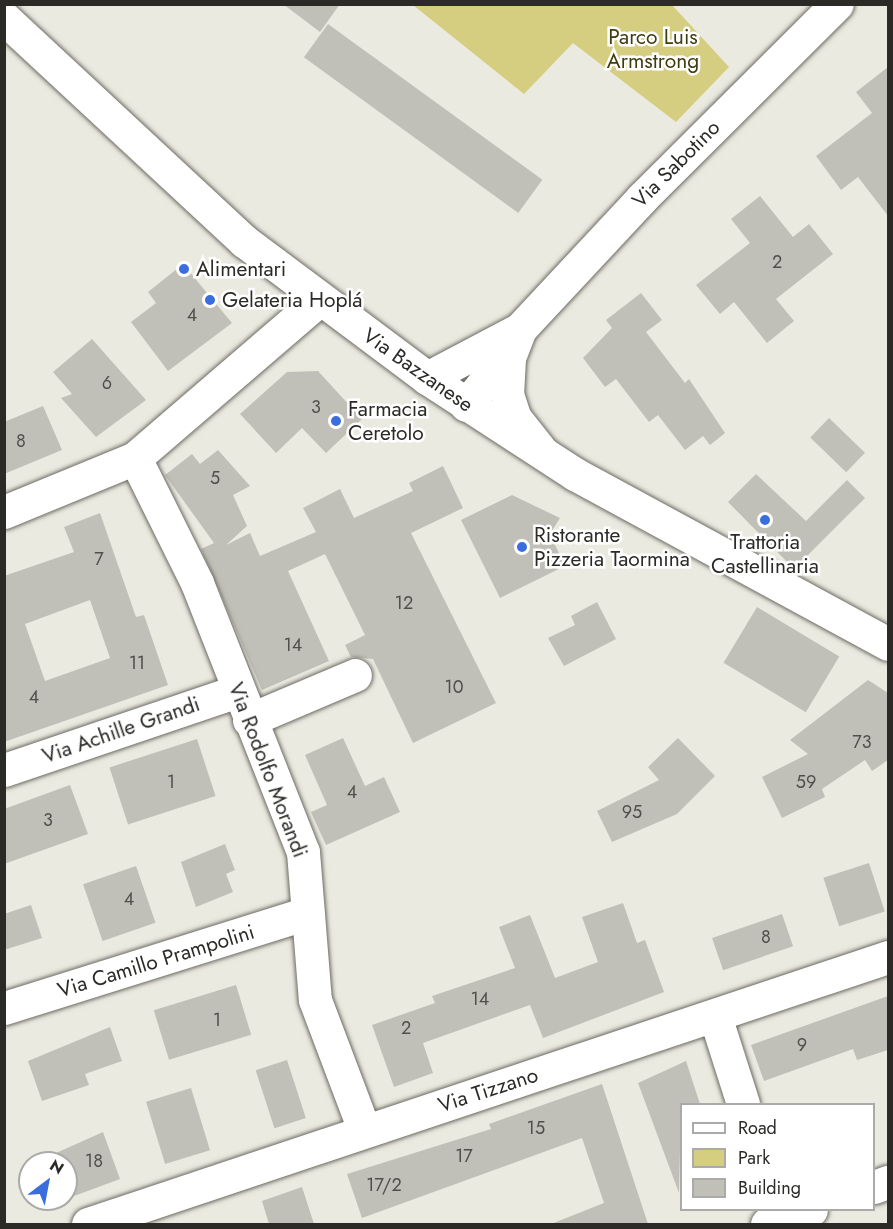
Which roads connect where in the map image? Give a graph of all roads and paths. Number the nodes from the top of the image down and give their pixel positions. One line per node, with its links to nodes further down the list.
1 (837, 4): 4 (street, Via Sabotino)
2 (4, 18): 3 (street, Via Bazzanese)
3 (320, 300): 5 (street, Via Bazzanese); 8 (street)
4 (516, 338): 5 (street); 6 (street, Via Sabotino); 7 (street)
5 (427, 378): 6 (street, Via Bazzanese)
6 (466, 405): 7 (street, Via Bazzanese)
7 (543, 453): 10 (street, Via Bazzanese)
8 (135, 458): 9 (street); 12 (street, Via Rodolfo Morandi)
9 (4, 512)
10 (888, 644)
11 (355, 675): 12 (street, Via Achille Grandi)
12 (243, 705): 13 (street, Via Achille Grandi); 14 (street, Via Rodolfo Morandi)
13 (4, 770)
14 (307, 913): 16 (street, Via Camillo Prampolini); 19 (street, Via Rodolfo Morandi)
15 (888, 957): 17 (street, Via Tizzano)
16 (4, 1008)
17 (714, 1016): 18 (street); 19 (street, Via Tizzano)
18 (743, 1103)
19 (364, 1130): 22 (street, Via Tizzano)
20 (803, 1211): 21 (street)
21 (775, 1218)
22 (131, 1219): 23 (street, Via Tizzano)
23 (88, 1224)

